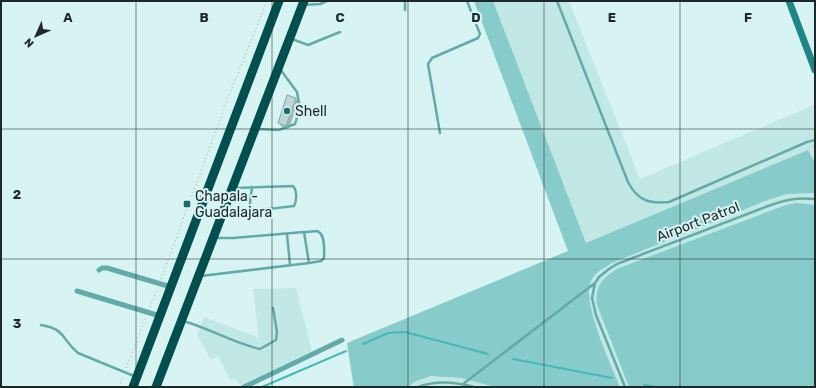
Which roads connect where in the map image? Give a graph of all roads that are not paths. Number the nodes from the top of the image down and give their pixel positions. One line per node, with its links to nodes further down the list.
1 (279, 1): 29 (highway)
2 (327, 1): 7 (lane)
3 (405, 1): 8 (lane)
4 (467, 1): 14 (lane)
5 (557, 1): 15 (lane)
6 (789, 1): 12 (street)
7 (303, 3): 10 (highway)
8 (406, 10)
9 (340, 32): 10 (lane)
10 (289, 38): 11 (highway)
11 (278, 66): 13 (highway); 13 (lane)
12 (815, 70)
13 (254, 129): 17 (highway)
14 (440, 133)
15 (815, 140)
16 (252, 187): 17 (lane); 19 (lane); 19 (lane)
17 (232, 188): 20 (highway)
18 (815, 199): 28 (lane, Airport Patrol)
19 (249, 211): 20 (lane)
20 (222, 214): 23 (highway)
21 (304, 232): 22 (lane); 24 (lane); 24 (lane)
22 (286, 234): 23 (lane); 25 (lane)
23 (213, 238): 27 (highway)
24 (309, 263): 25 (lane)
25 (290, 265): 27 (lane)
26 (99, 270): 29 (street)
27 (199, 276): 33 (highway)
28 (595, 283): 37 (lane, Airport Patrol); 43 (lane)
29 (171, 287): 32 (highway)
30 (77, 291): 32 (street)
31 (273, 308): 33 (lane)
32 (160, 316): 36 (highway)
33 (182, 320): 39 (highway)
34 (41, 325): 36 (lane)
35 (342, 340): 40 (street)
36 (136, 377): 38 (highway)
37 (463, 384): 41 (lane); 42 (lane)
38 (133, 387)
39 (156, 387)
40 (244, 387)
41 (418, 387)
42 (474, 387)
43 (625, 387)

